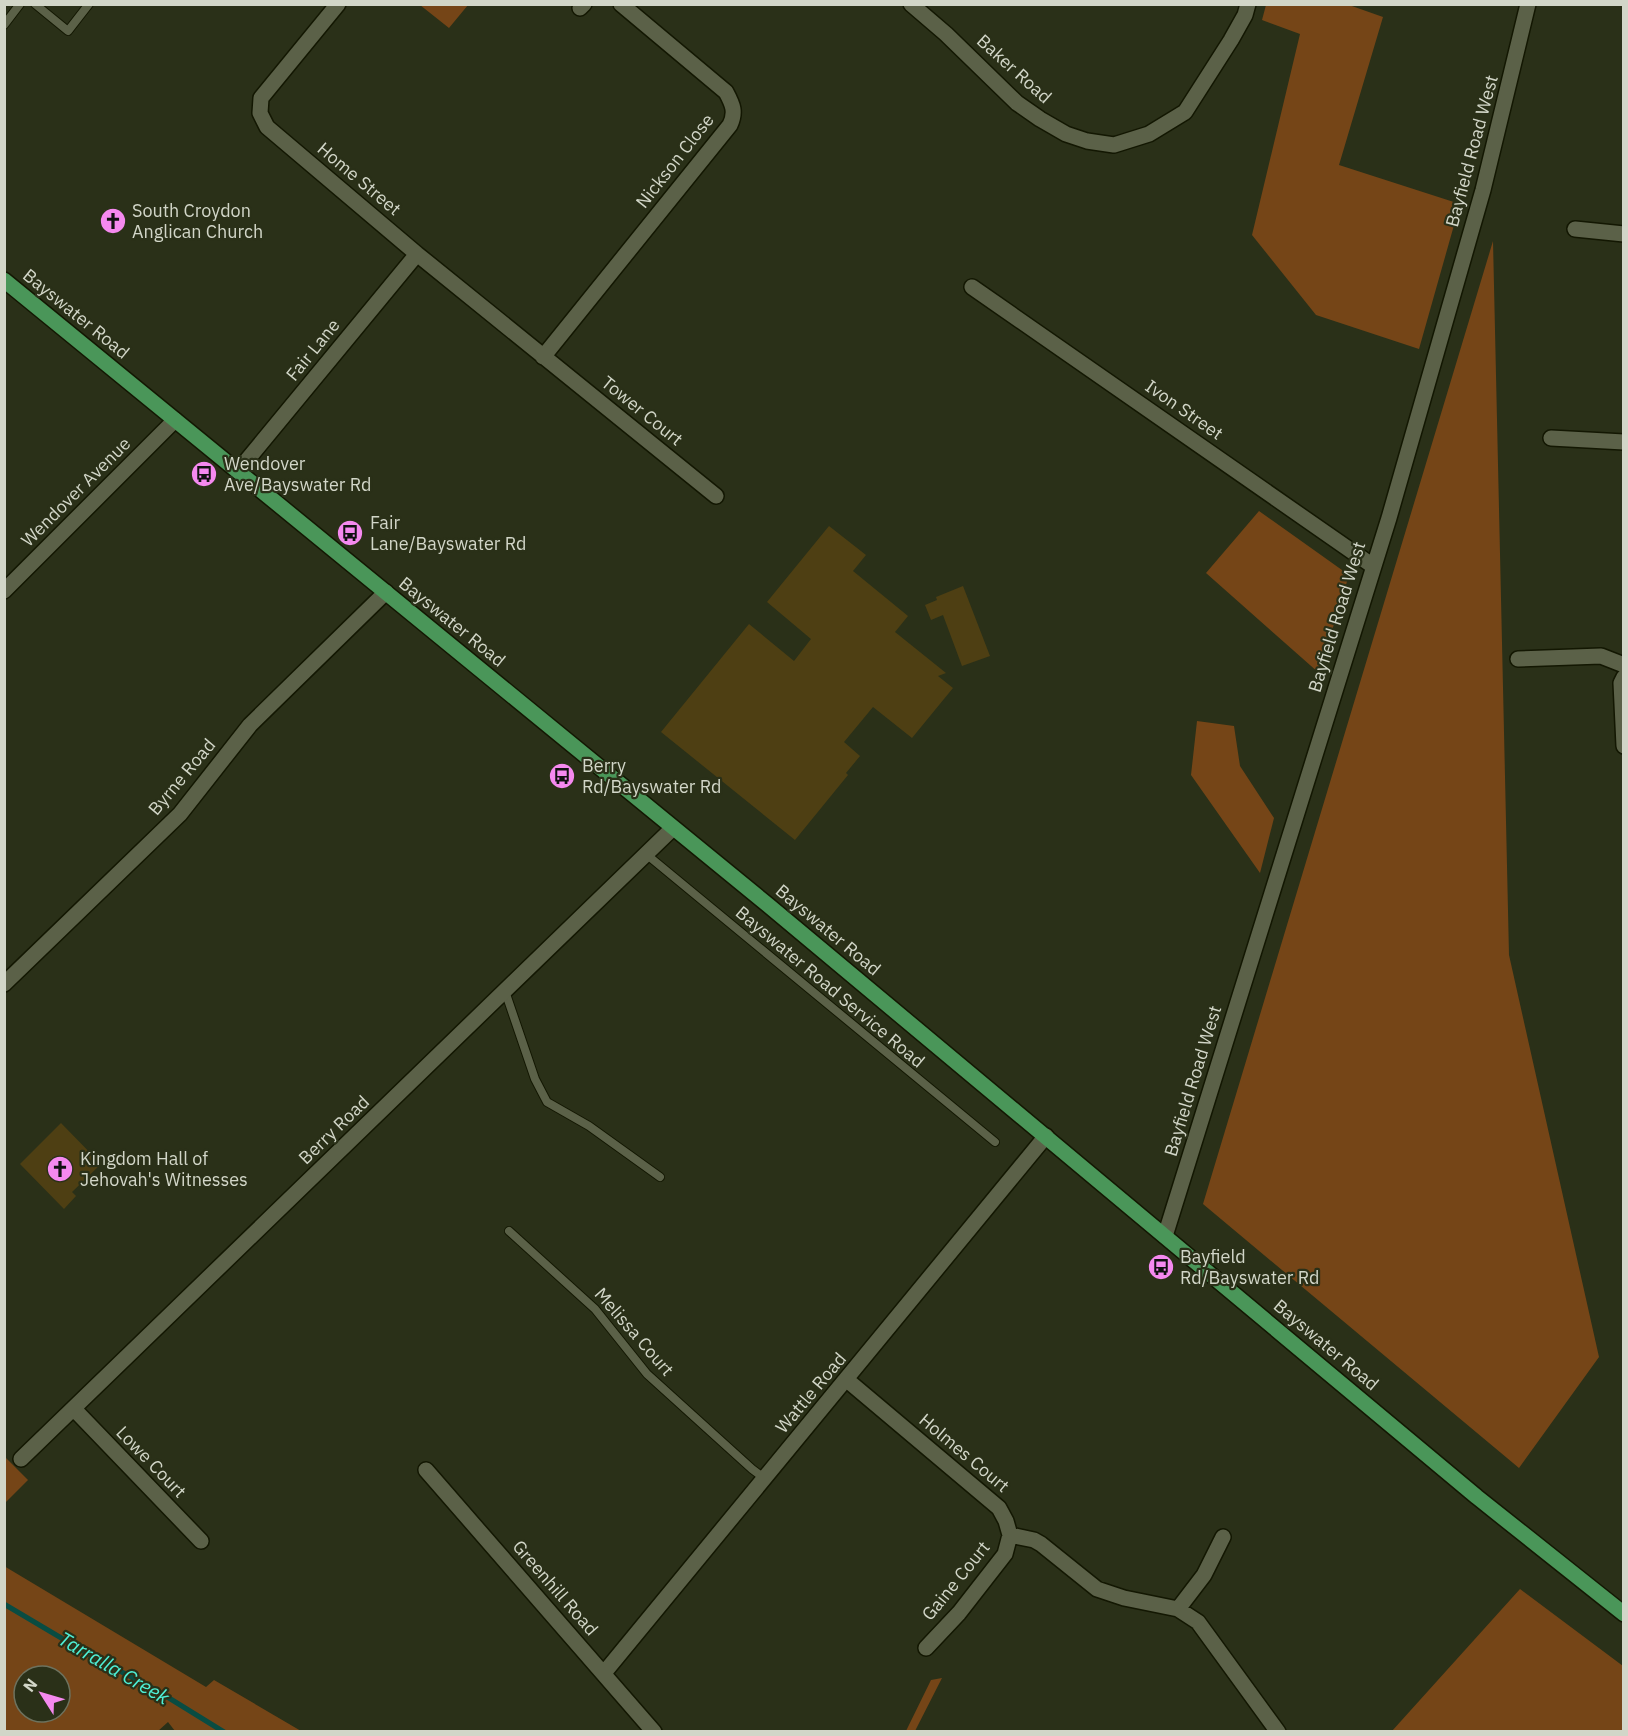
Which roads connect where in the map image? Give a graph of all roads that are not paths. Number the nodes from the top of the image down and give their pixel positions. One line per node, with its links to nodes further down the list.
1 (20, 4): 10 (lane)
2 (35, 4): 3 (lane)
3 (89, 4)
4 (338, 4): 13 (street, Home Street)
5 (621, 4): 16 (street, Nickson Close)
6 (911, 4): 7 (street, Baker Road)
7 (1248, 4)
8 (1545, 4): 9 (street)
9 (1528, 5): 22 (street, Bayfield Road West)
10 (4, 24)
11 (1575, 229): 12 (street)
12 (1623, 234)
13 (417, 254): 16 (street, Home Street); 20 (street, Fair Lane)
14 (4, 280): 17 (main road, Bayswater Road)
15 (972, 287): 22 (street, Ivon Street)
16 (543, 357): 21 (street, Tower Court)
17 (175, 420): 20 (main road, Bayswater Road); 23 (street, Wendover Avenue)
18 (1551, 438): 19 (street)
19 (1623, 442)
20 (238, 471): 24 (main road, Bayswater Road)
21 (716, 496)
22 (1373, 566): 37 (street, Bayfield Road West)
23 (4, 591)
24 (386, 592): 29 (main road, Bayswater Road); 31 (street, Byrne Road)
25 (1518, 658): 26 (street)
26 (1623, 664)
27 (1623, 677): 28 (street)
28 (1623, 746)
29 (673, 828): 30 (street, Berry Road); 33 (main road, Bayswater Road)
30 (646, 854): 32 (street, Berry Road); 34 (lane, Bayswater Road Service Road)
31 (4, 984)
32 (505, 992): 35 (lane); 39 (street, Berry Road)
33 (1046, 1136): 37 (main road, Bayswater Road); 38 (street, Wattle Road)
34 (995, 1143)
35 (660, 1176)
36 (509, 1230): 42 (lane, Melissa Court)
37 (1165, 1236): 47 (main road, Bayswater Road)
38 (847, 1380): 42 (street, Wattle Road); 43 (street, Holmes Court)
39 (74, 1409): 40 (street, Berry Road); 45 (street, Lowe Court)
40 (21, 1459)
41 (426, 1470): 49 (street, Greenhill Road)
42 (764, 1478): 49 (street, Wattle Road)
43 (1010, 1535): 46 (street); 48 (street, Gaine Court)
44 (1223, 1537): 46 (street)
45 (201, 1541)
46 (1178, 1610): 51 (street)
47 (1623, 1614)
48 (926, 1648)
49 (604, 1673): 50 (street, Greenhill Road)
50 (654, 1731)
51 (1278, 1731)

